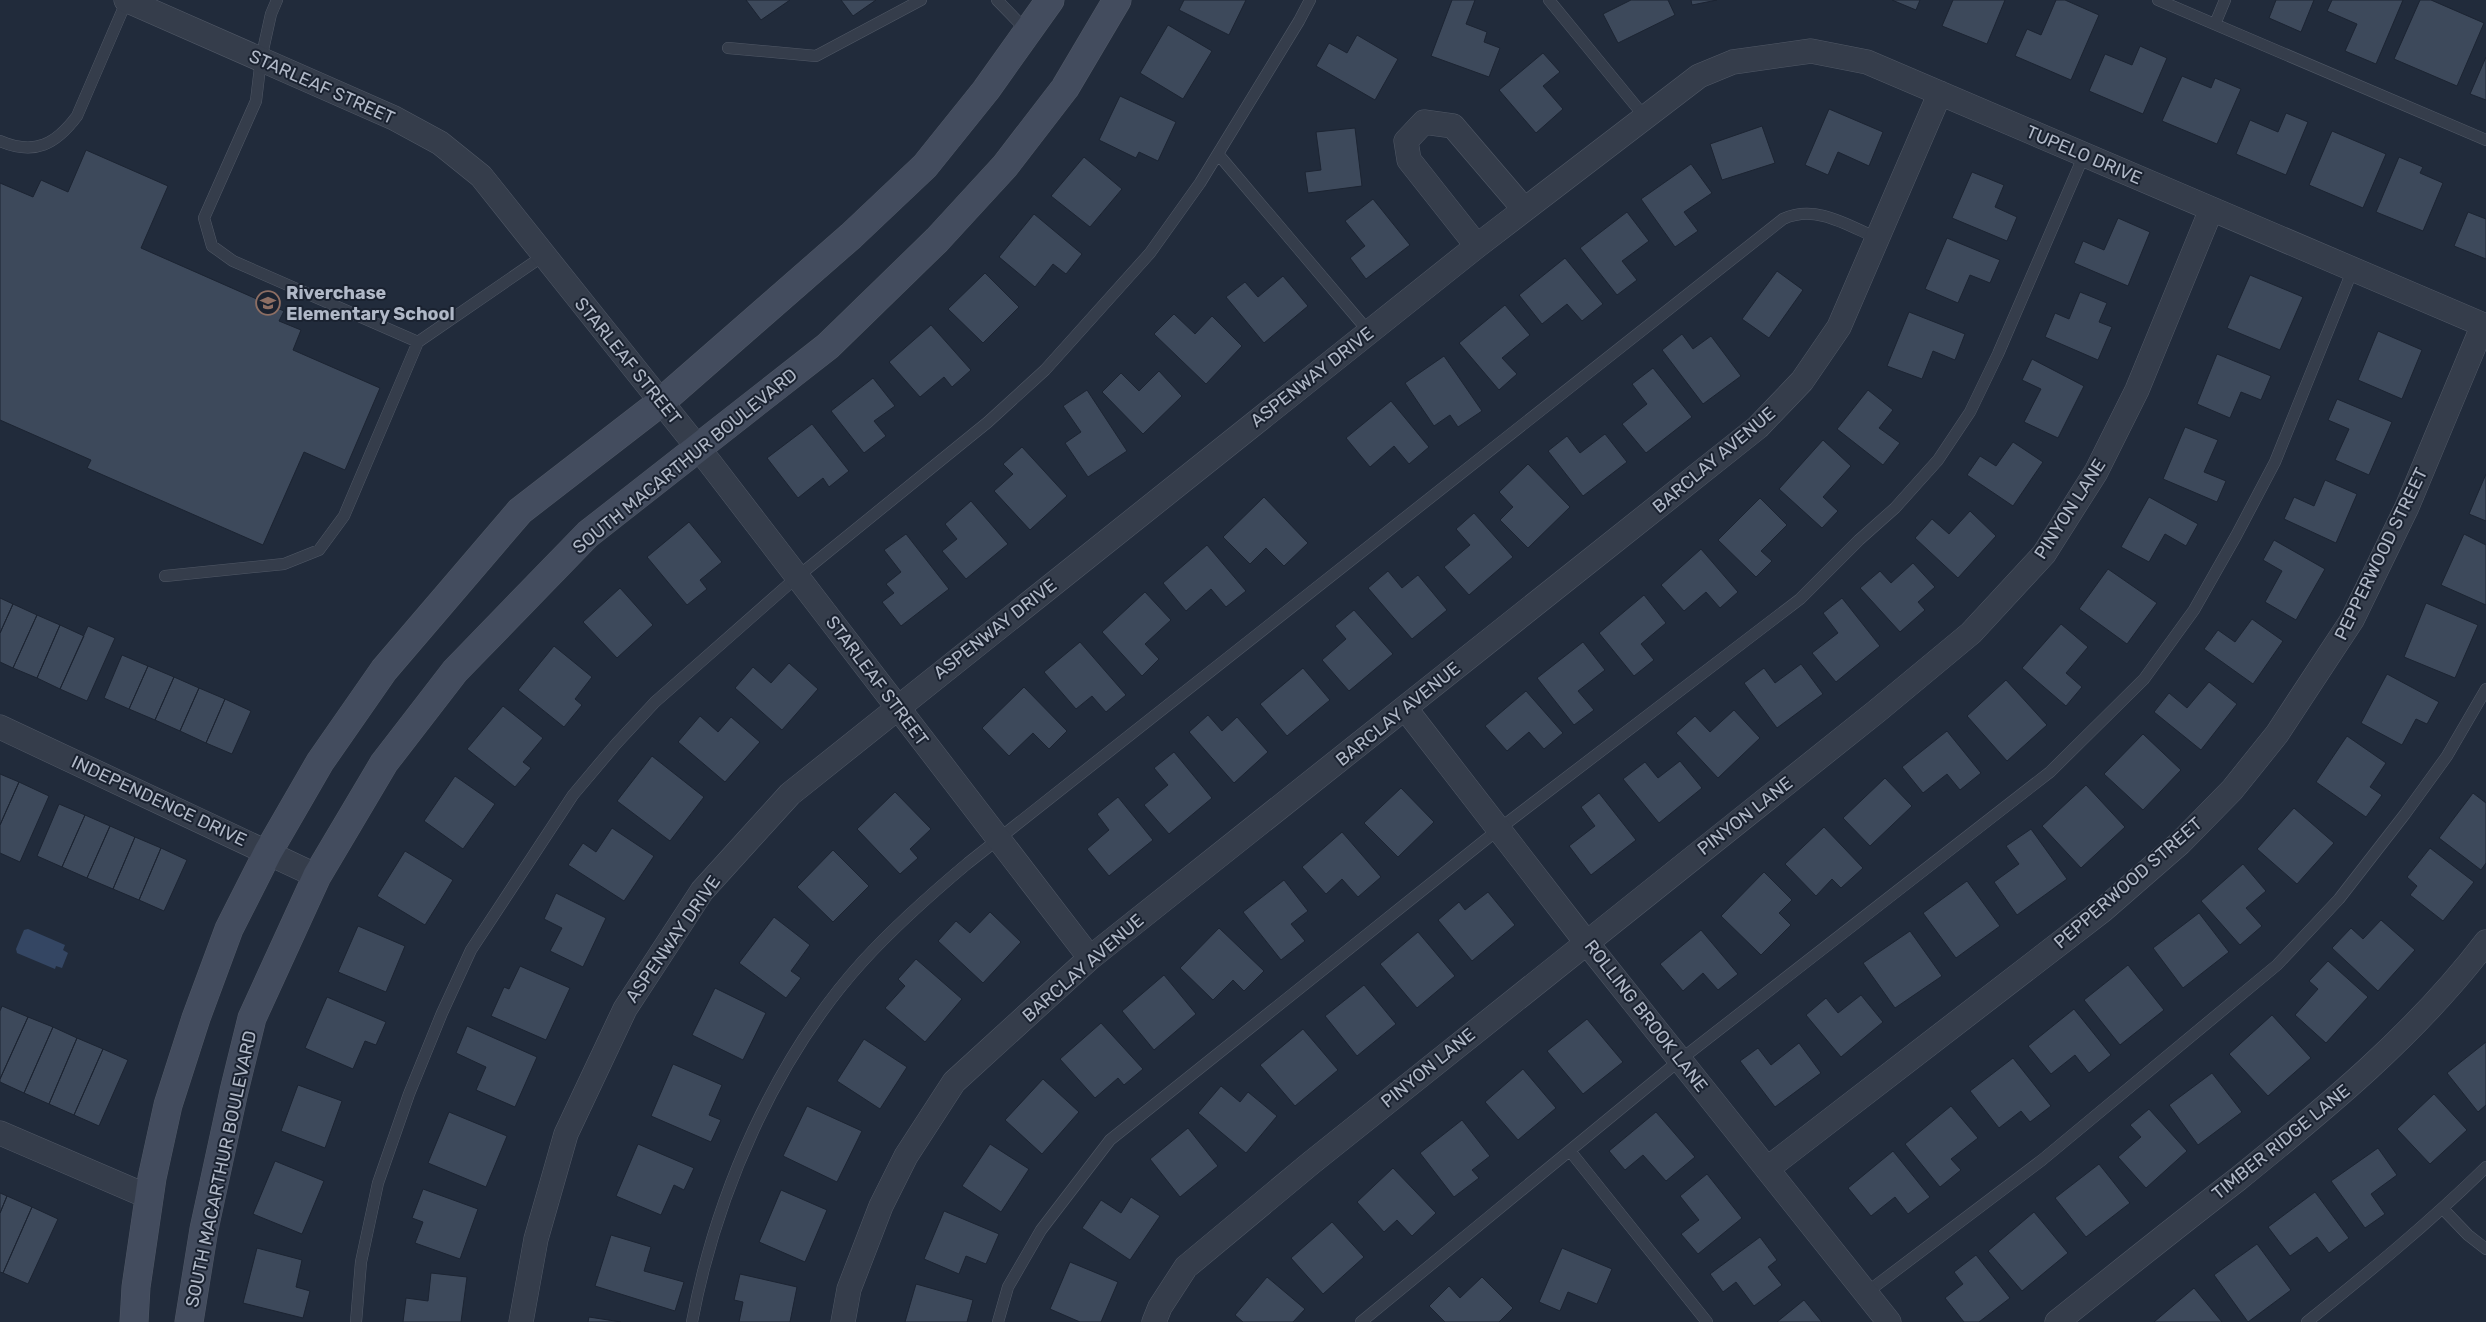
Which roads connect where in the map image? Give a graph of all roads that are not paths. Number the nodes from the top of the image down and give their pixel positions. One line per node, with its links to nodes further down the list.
1 (126, 0): 14 (street, STARLEAF STREET); 19 (lane)
2 (277, 0): 14 (lane)
3 (921, 0): 13 (lane)
4 (997, 0): 12 (lane)
5 (1050, 0): 12 (main road)
6 (1117, 0): 32 (main road, SOUTH MACARTHUR BOULEVARD)
7 (1310, 0): 20 (lane)
8 (1549, 0): 17 (lane)
9 (2158, 0): 11 (lane)
10 (2225, 0): 11 (lane)
11 (2215, 24): 18 (lane)
12 (1028, 32): 31 (main road)
13 (728, 48)
14 (261, 59): 26 (street, STARLEAF STREET); 30 (lane)
15 (1676, 91): 16 (street, TUPELO DRIVE); 17 (street, ASPENWAY DRIVE)
16 (1940, 93): 21 (street, TUPELO DRIVE); 24 (street, BARCLAY AVENUE)
17 (1644, 116): 22 (street, ASPENWAY DRIVE)
18 (2486, 140)
19 (0, 141)
20 (1218, 154): 29 (lane); 34 (lane)
21 (2084, 155): 23 (street, TUPELO DRIVE); 39 (lane)
22 (1524, 209): 25 (street, ASPENWAY DRIVE); 25 (street)
23 (2211, 210): 27 (street, TUPELO DRIVE); 43 (street, PINYON LANE)
24 (1877, 238): 37 (street, BARCLAY AVENUE); 40 (lane)
25 (1477, 246): 29 (street, ASPENWAY DRIVE)
26 (543, 256): 30 (lane); 31 (street, STARLEAF STREET)
27 (2353, 269): 28 (street, TUPELO DRIVE); 46 (lane)
28 (2485, 325): 50 (street, PEPPERWOOD STREET)
29 (1369, 332): 36 (street, ASPENWAY DRIVE)
30 (418, 342): 33 (lane)
31 (661, 402): 32 (street, STARLEAF STREET); 41 (main road)
32 (698, 449): 34 (street, STARLEAF STREET); 42 (main road, SOUTH MACARTHUR BOULEVARD)
33 (166, 576)
34 (796, 577): 36 (street, STARLEAF STREET); 57 (lane)
35 (2486, 689): 54 (lane)
36 (896, 707): 40 (street, STARLEAF STREET); 58 (street, ASPENWAY DRIVE)
37 (1405, 708): 39 (street, ROLLING BROOK LANE); 45 (street, BARCLAY AVENUE)
38 (0, 727): 41 (street, INDEPENDENCE DRIVE)
39 (1499, 829): 43 (street, ROLLING BROOK LANE); 61 (lane)
40 (998, 839): 45 (street, STARLEAF STREET); 59 (lane)
41 (268, 852): 42 (street, INDEPENDENCE DRIVE); 51 (main road)
42 (317, 876): 56 (main road, SOUTH MACARTHUR BOULEVARD)
43 (1586, 942): 46 (street, ROLLING BROOK LANE); 62 (street, PINYON LANE)
44 (2486, 942): 66 (street, TIMBER RIDGE LANE)
45 (1090, 958): 60 (street, BARCLAY AVENUE)
46 (1680, 1060): 48 (lane); 50 (street, ROLLING BROOK LANE)
47 (0, 1132): 51 (street)
48 (1570, 1151): 63 (lane); 64 (lane)
49 (2486, 1167): 52 (lane)
50 (1767, 1169): 54 (street, ROLLING BROOK LANE)
51 (149, 1197): 55 (main road)
52 (2443, 1209): 53 (lane); 67 (lane)
53 (2486, 1249)
54 (1866, 1293): 65 (street, ROLLING BROOK LANE)
55 (134, 1322)
56 (188, 1322)
57 (356, 1322)
58 (521, 1322)
59 (692, 1322)
60 (843, 1322)
61 (998, 1322)
62 (1154, 1322)
63 (1361, 1322)
64 (1707, 1322)
65 (1888, 1322)
66 (2057, 1322)
67 (2306, 1322)

